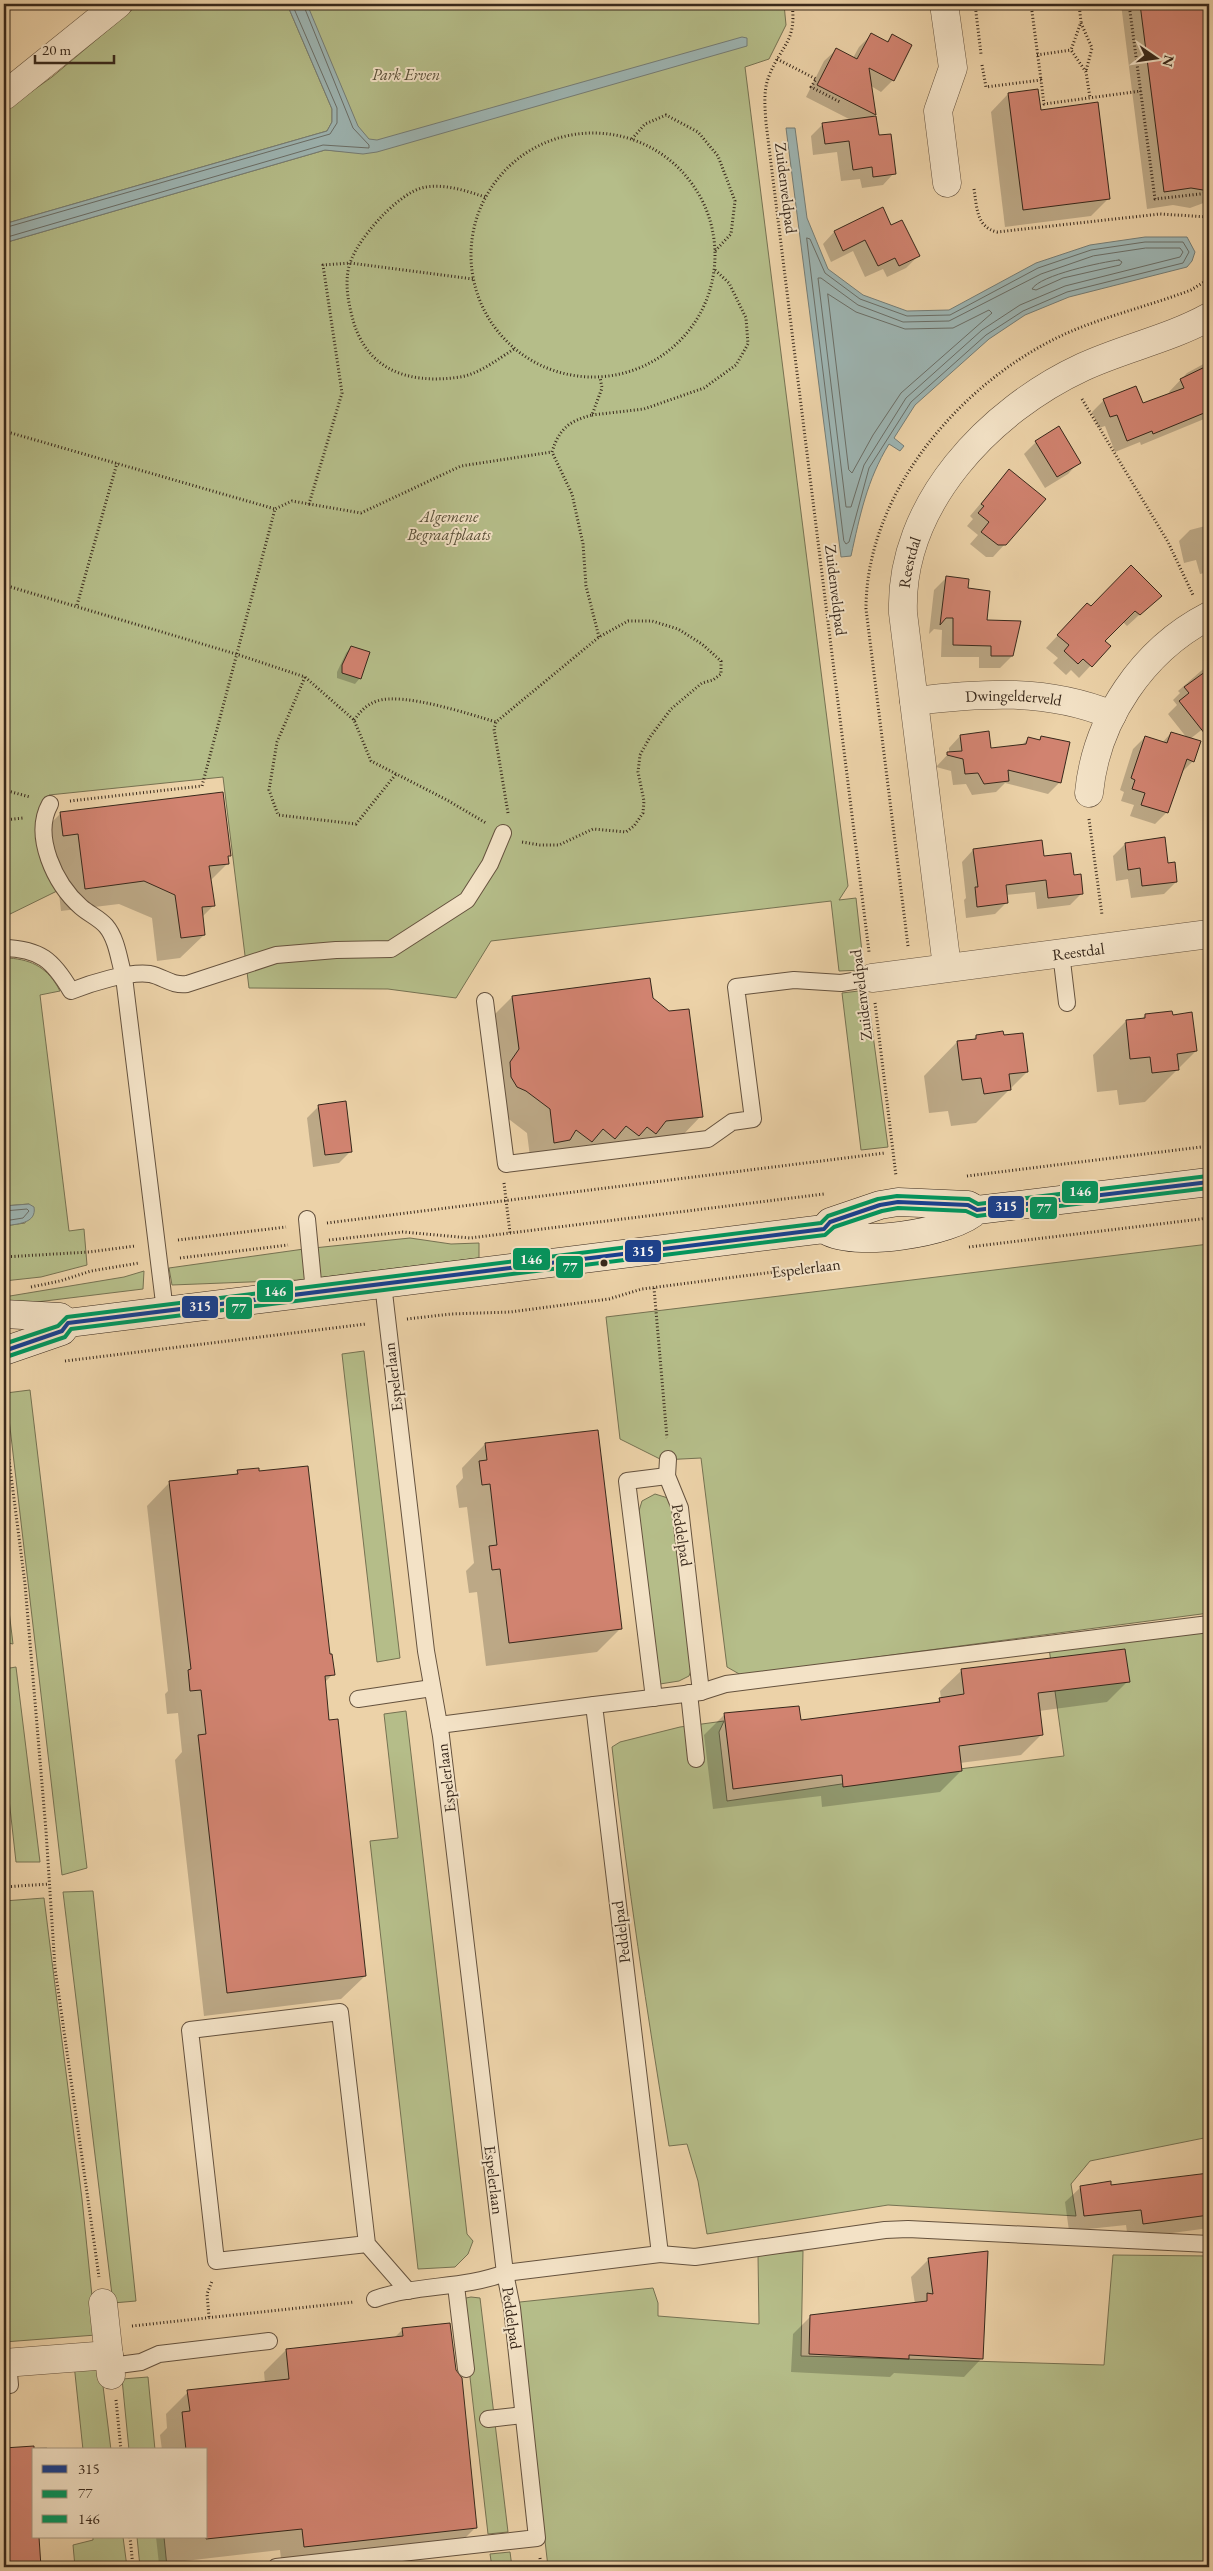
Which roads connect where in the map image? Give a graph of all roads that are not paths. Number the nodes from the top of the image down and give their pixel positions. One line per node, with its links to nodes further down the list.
1 (118, 4): 3 (street)
2 (944, 4): 4 (street)
3 (4, 96)
4 (960, 183)
5 (1209, 317): 7 (street, Reestdal)
6 (1203, 609): 8 (street)
7 (914, 701): 8 (street, Dwingelderveld); 15 (street, Reestdal)
8 (1112, 715): 10 (street)
9 (50, 804): 16 (lane)
10 (1089, 806)
11 (503, 833): 16 (lane)
12 (1209, 934): 14 (street, Reestdal)
13 (4, 948): 16 (lane)
14 (1061, 953): 15 (street, Reestdal); 19 (lane)
15 (947, 967): 17 (street, Reestdal)
16 (124, 977): 24 (lane)
17 (872, 978): 18 (lane)
18 (485, 1001)
19 (1067, 1003)
20 (1209, 1182): 22 (street, Espelerlaan)
21 (307, 1222): 23 (lane)
22 (382, 1284): 23 (street, Espelerlaan); 31 (lane, Espelerlaan)
23 (314, 1292): 24 (street, Espelerlaan)
24 (165, 1311): 26 (street, Espelerlaan)
25 (4, 1314): 26 (street, Espelerlaan)
26 (68, 1323): 27 (street, Espelerlaan)
27 (4, 1351)
28 (668, 1459): 29 (lane, Peddelpad)
29 (667, 1476): 32 (lane, Peddelpad); 33 (lane)
30 (1209, 1624): 32 (lane)
31 (432, 1688): 34 (lane); 36 (lane, Espelerlaan)
32 (695, 1692): 33 (lane); 37 (lane, Peddelpad)
33 (654, 1698): 35 (lane)
34 (358, 1699)
35 (594, 1705): 36 (lane); 40 (lane, Peddelpad)
36 (439, 1725): 41 (lane, Espelerlaan)
37 (696, 1758)
38 (367, 2244): 38 (lane); 43 (lane)
39 (1209, 2244): 40 (lane)
40 (660, 2254): 41 (lane, Peddelpad)
41 (505, 2273): 42 (lane); 49 (lane, Peddelpad)
42 (456, 2286): 43 (lane); 47 (lane)
43 (408, 2291): 44 (lane)
44 (375, 2298)
45 (268, 2341): 46 (lane)
46 (108, 2346): 48 (street)
47 (466, 2369)
48 (7, 2370)
49 (523, 2415): 50 (lane); 51 (lane, Peddelpad)
50 (488, 2419)
51 (276, 2567)

